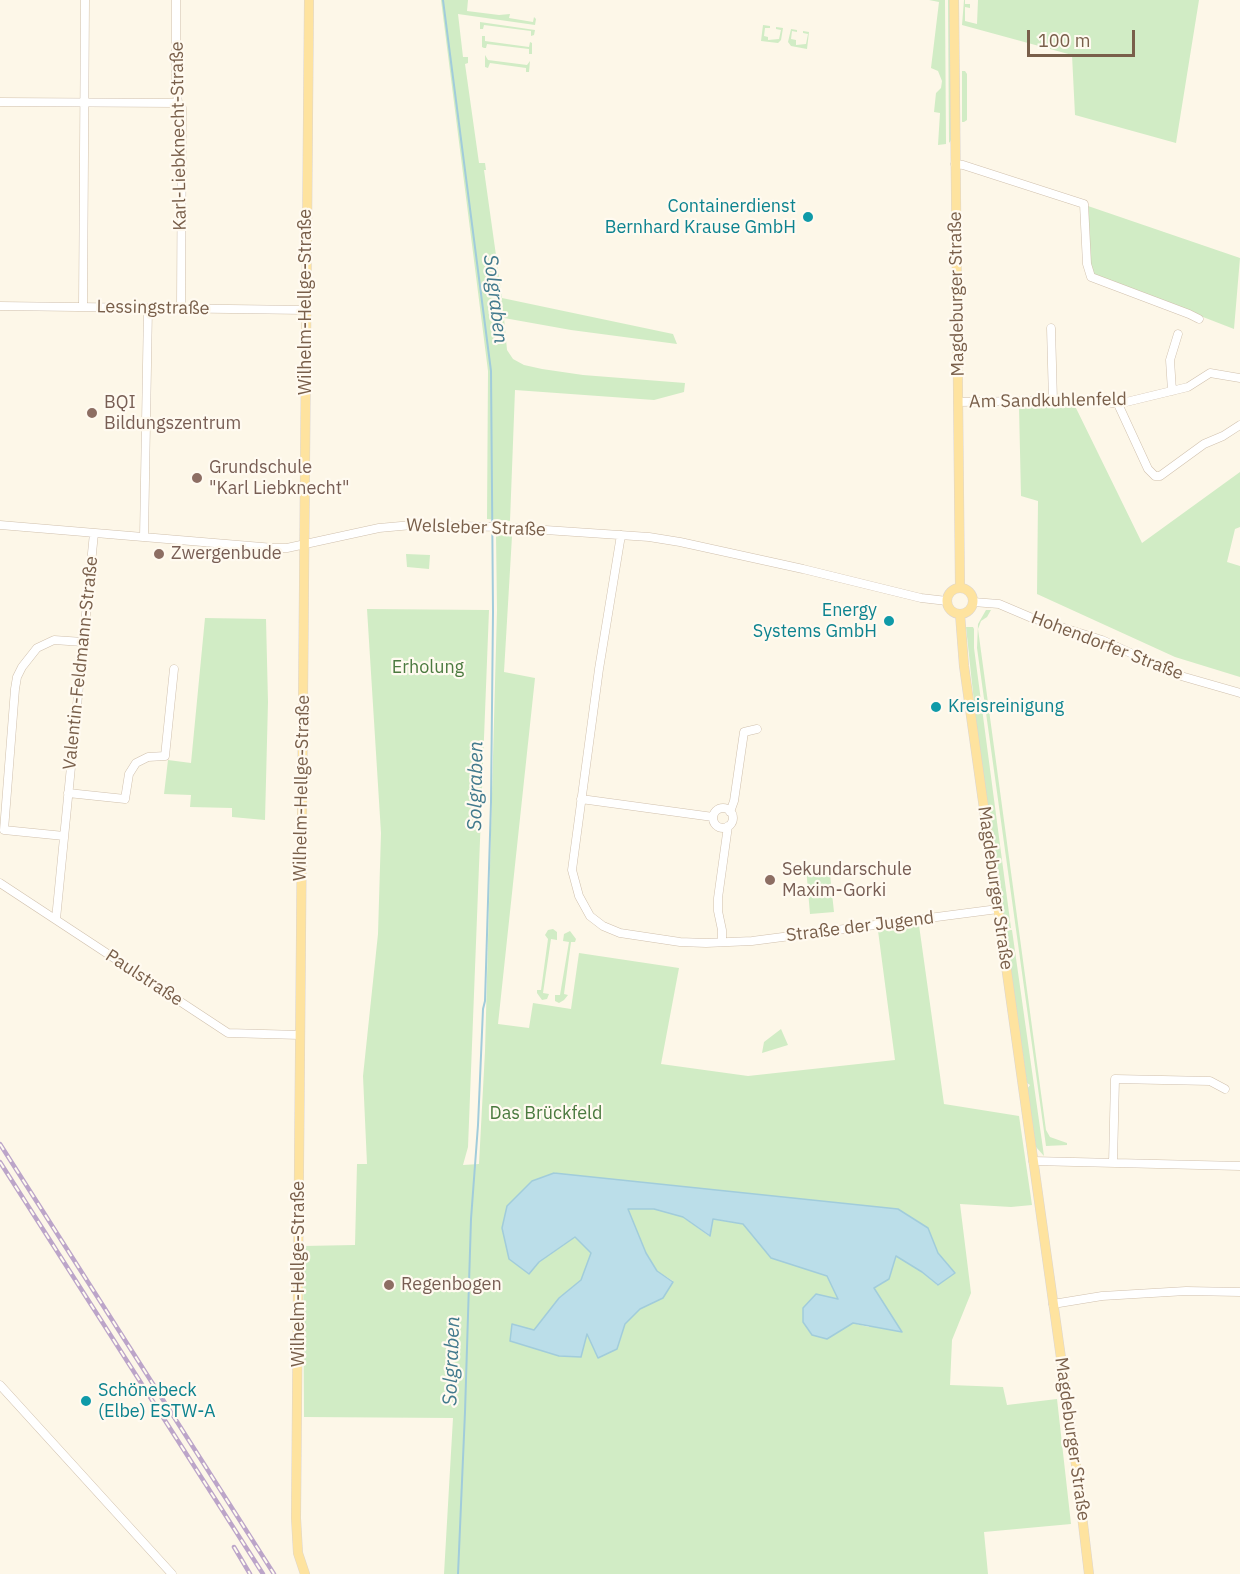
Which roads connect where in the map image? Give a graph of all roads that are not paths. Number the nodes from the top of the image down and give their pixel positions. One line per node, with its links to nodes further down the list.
1 (85, 0): 6 (street)
2 (176, 0): 7 (street, Karl-Liebknecht-Straße)
3 (309, 0): 13 (main road, Wilhelm-Hellge-Straße)
4 (954, 0): 8 (main road, Magdeburger Straße)
5 (0, 102): 6 (street)
6 (84, 102): 7 (street); 10 (street)
7 (178, 103): 12 (street, Karl-Liebknecht-Straße)
8 (955, 164): 14 (street); 20 (main road, Magdeburger Straße)
9 (0, 306): 10 (street, Lessingstraße)
10 (83, 307): 11 (street, Lessingstraße)
11 (148, 308): 12 (street, Lessingstraße); 26 (street)
12 (181, 308): 13 (street, Lessingstraße)
13 (306, 310): 27 (main road, Wilhelm-Hellge-Straße)
14 (1199, 319)
15 (1051, 328): 19 (street)
16 (1178, 334): 18 (street)
17 (1240, 378): 18 (street, Am Sandkuhlenfeld)
18 (1172, 391): 21 (street, Am Sandkuhlenfeld)
19 (1053, 401): 20 (street, Am Sandkuhlenfeld); 21 (street, Am Sandkuhlenfeld)
20 (958, 402): 28 (main road, Magdeburger Straße)
21 (1118, 404): 22 (street)
22 (1240, 425)
23 (0, 525): 24 (street, Welsleber Straße)
24 (94, 533): 26 (street, Welsleber Straße); 32 (street, Valentin-Feldmann-Straße)
25 (621, 535): 27 (street, Welsleber Straße); 29 (street, Welsleber Straße); 37 (street, Straße der Jugend)
26 (144, 537): 27 (street, Welsleber Straße)
27 (304, 545): 46 (main road, Wilhelm-Hellge-Straße)
28 (960, 588): 29 (main road); 30 (main road)
29 (947, 601): 31 (main road)
30 (973, 602): 31 (main road); 34 (street, Hohendorfer Straße)
31 (960, 614): 43 (main road, Magdeburger Straße)
32 (83, 642): 36 (street, Valentin-Feldmann-Straße); 41 (street)
33 (174, 669): 36 (street, Valentin-Feldmann-Straße)
34 (1240, 693)
35 (757, 729): 38 (street)
36 (68, 793): 41 (street, Valentin-Feldmann-Straße)
37 (581, 799): 39 (street); 45 (street, Straße der Jugend)
38 (730, 812): 39 (street); 40 (street)
39 (713, 818): 40 (street)
40 (728, 826): 45 (street)
41 (64, 836): 44 (street, Valentin-Feldmann-Straße)
42 (0, 883): 44 (street, Paulstraße)
43 (998, 909): 45 (street, Straße der Jugend); 48 (main road, Magdeburger Straße)
44 (56, 919): 46 (street, Paulstraße)
45 (722, 942)
46 (300, 1035): 55 (main road, Wilhelm-Hellge-Straße)
47 (1225, 1089): 49 (street)
48 (1033, 1161): 49 (street); 52 (main road, Magdeburger Straße)
49 (1113, 1162): 50 (street)
50 (1240, 1166)
51 (1240, 1292): 52 (street)
52 (1053, 1304): 56 (main road, Magdeburger Straße)
53 (0, 1385): 54 (street)
54 (172, 1574)
55 (305, 1574)
56 (1089, 1574)

